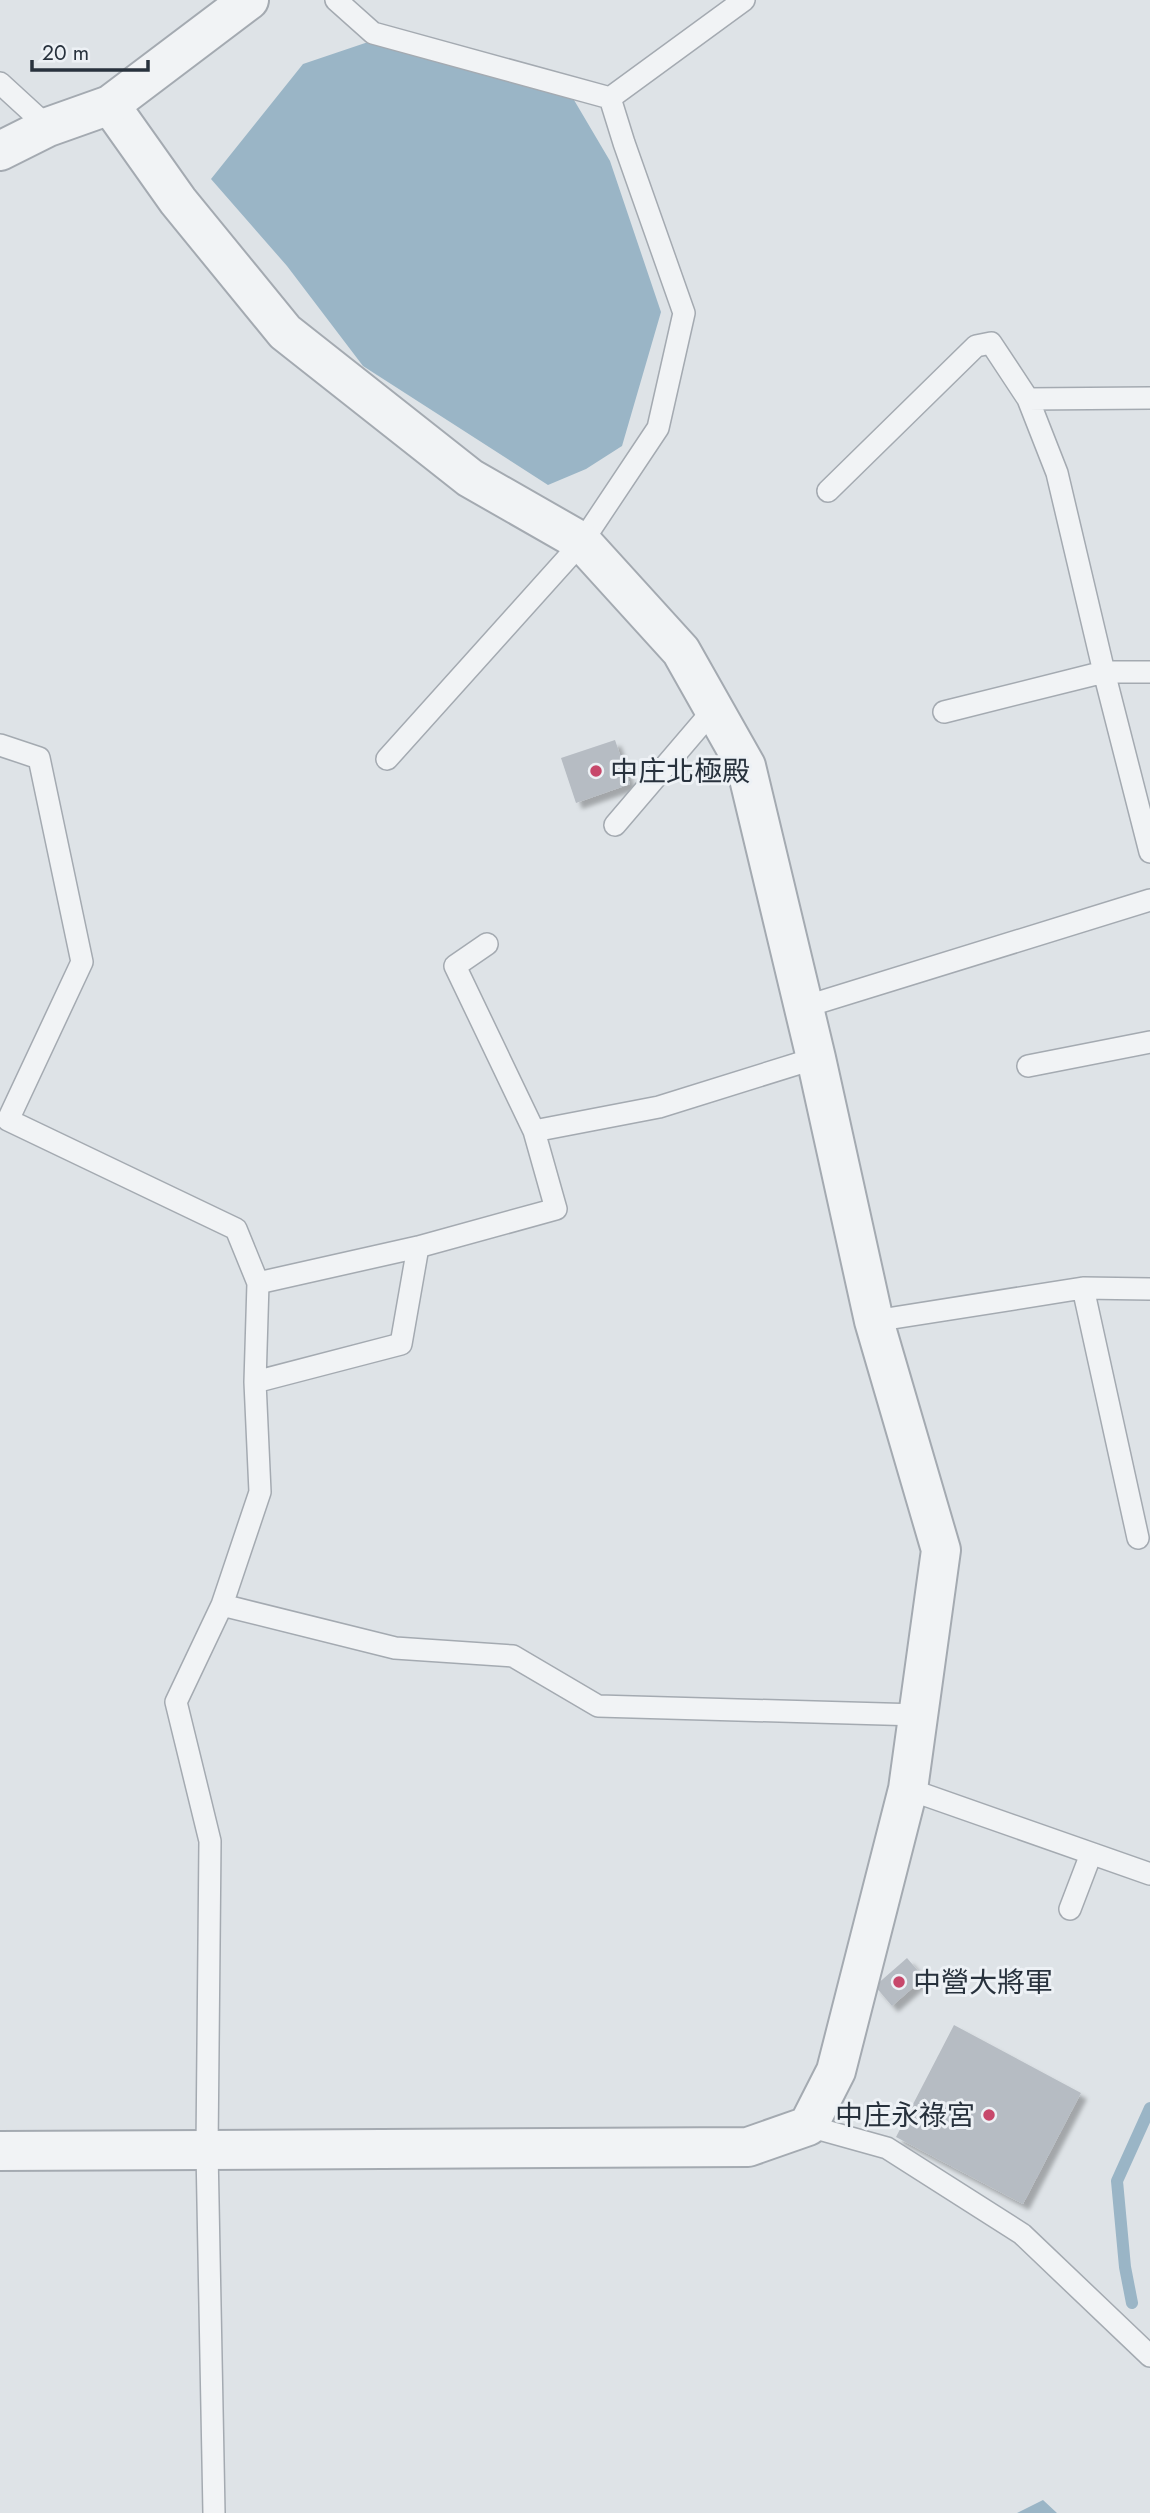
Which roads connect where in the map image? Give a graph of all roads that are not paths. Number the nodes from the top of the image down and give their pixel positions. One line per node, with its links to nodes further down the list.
1 (249, 0): 6 (street)
2 (336, 0): 5 (lane)
3 (744, 0): 5 (lane)
4 (0, 83): 7 (lane)
5 (610, 98): 12 (lane)
6 (110, 105): 7 (street); 12 (street)
7 (48, 127): 8 (street)
8 (0, 151)
9 (1150, 398): 10 (lane)
10 (1028, 399): 11 (lane); 14 (lane)
11 (828, 491)
12 (582, 542): 15 (street); 18 (lane)
13 (1150, 672): 14 (lane)
14 (1104, 673): 16 (lane); 20 (lane)
15 (714, 709): 19 (lane); 23 (street)
16 (944, 712)
17 (0, 745): 29 (lane)
18 (387, 759)
19 (615, 825)
20 (1150, 852)
21 (1150, 900): 23 (lane)
22 (487, 944): 27 (lane)
23 (804, 1007): 25 (street)
24 (1150, 1042): 26 (lane)
25 (816, 1059): 27 (lane); 32 (street)
26 (1028, 1066)
27 (534, 1131): 28 (lane)
28 (418, 1247): 29 (lane); 33 (lane)
29 (258, 1283): 33 (lane)
30 (1083, 1288): 31 (lane); 32 (lane); 34 (lane)
31 (1150, 1289)
32 (874, 1321): 36 (street)
33 (255, 1382): 35 (lane)
34 (1138, 1538)
35 (222, 1605): 36 (lane); 42 (lane)
36 (919, 1715): 37 (street)
37 (908, 1789): 38 (lane); 41 (street)
38 (1091, 1854): 39 (lane); 40 (lane)
39 (1150, 1874)
40 (1070, 1909)
41 (808, 2126): 42 (street); 44 (lane)
42 (207, 2150): 43 (street); 45 (lane)
43 (0, 2151)
44 (1150, 2356)
45 (214, 2513)

